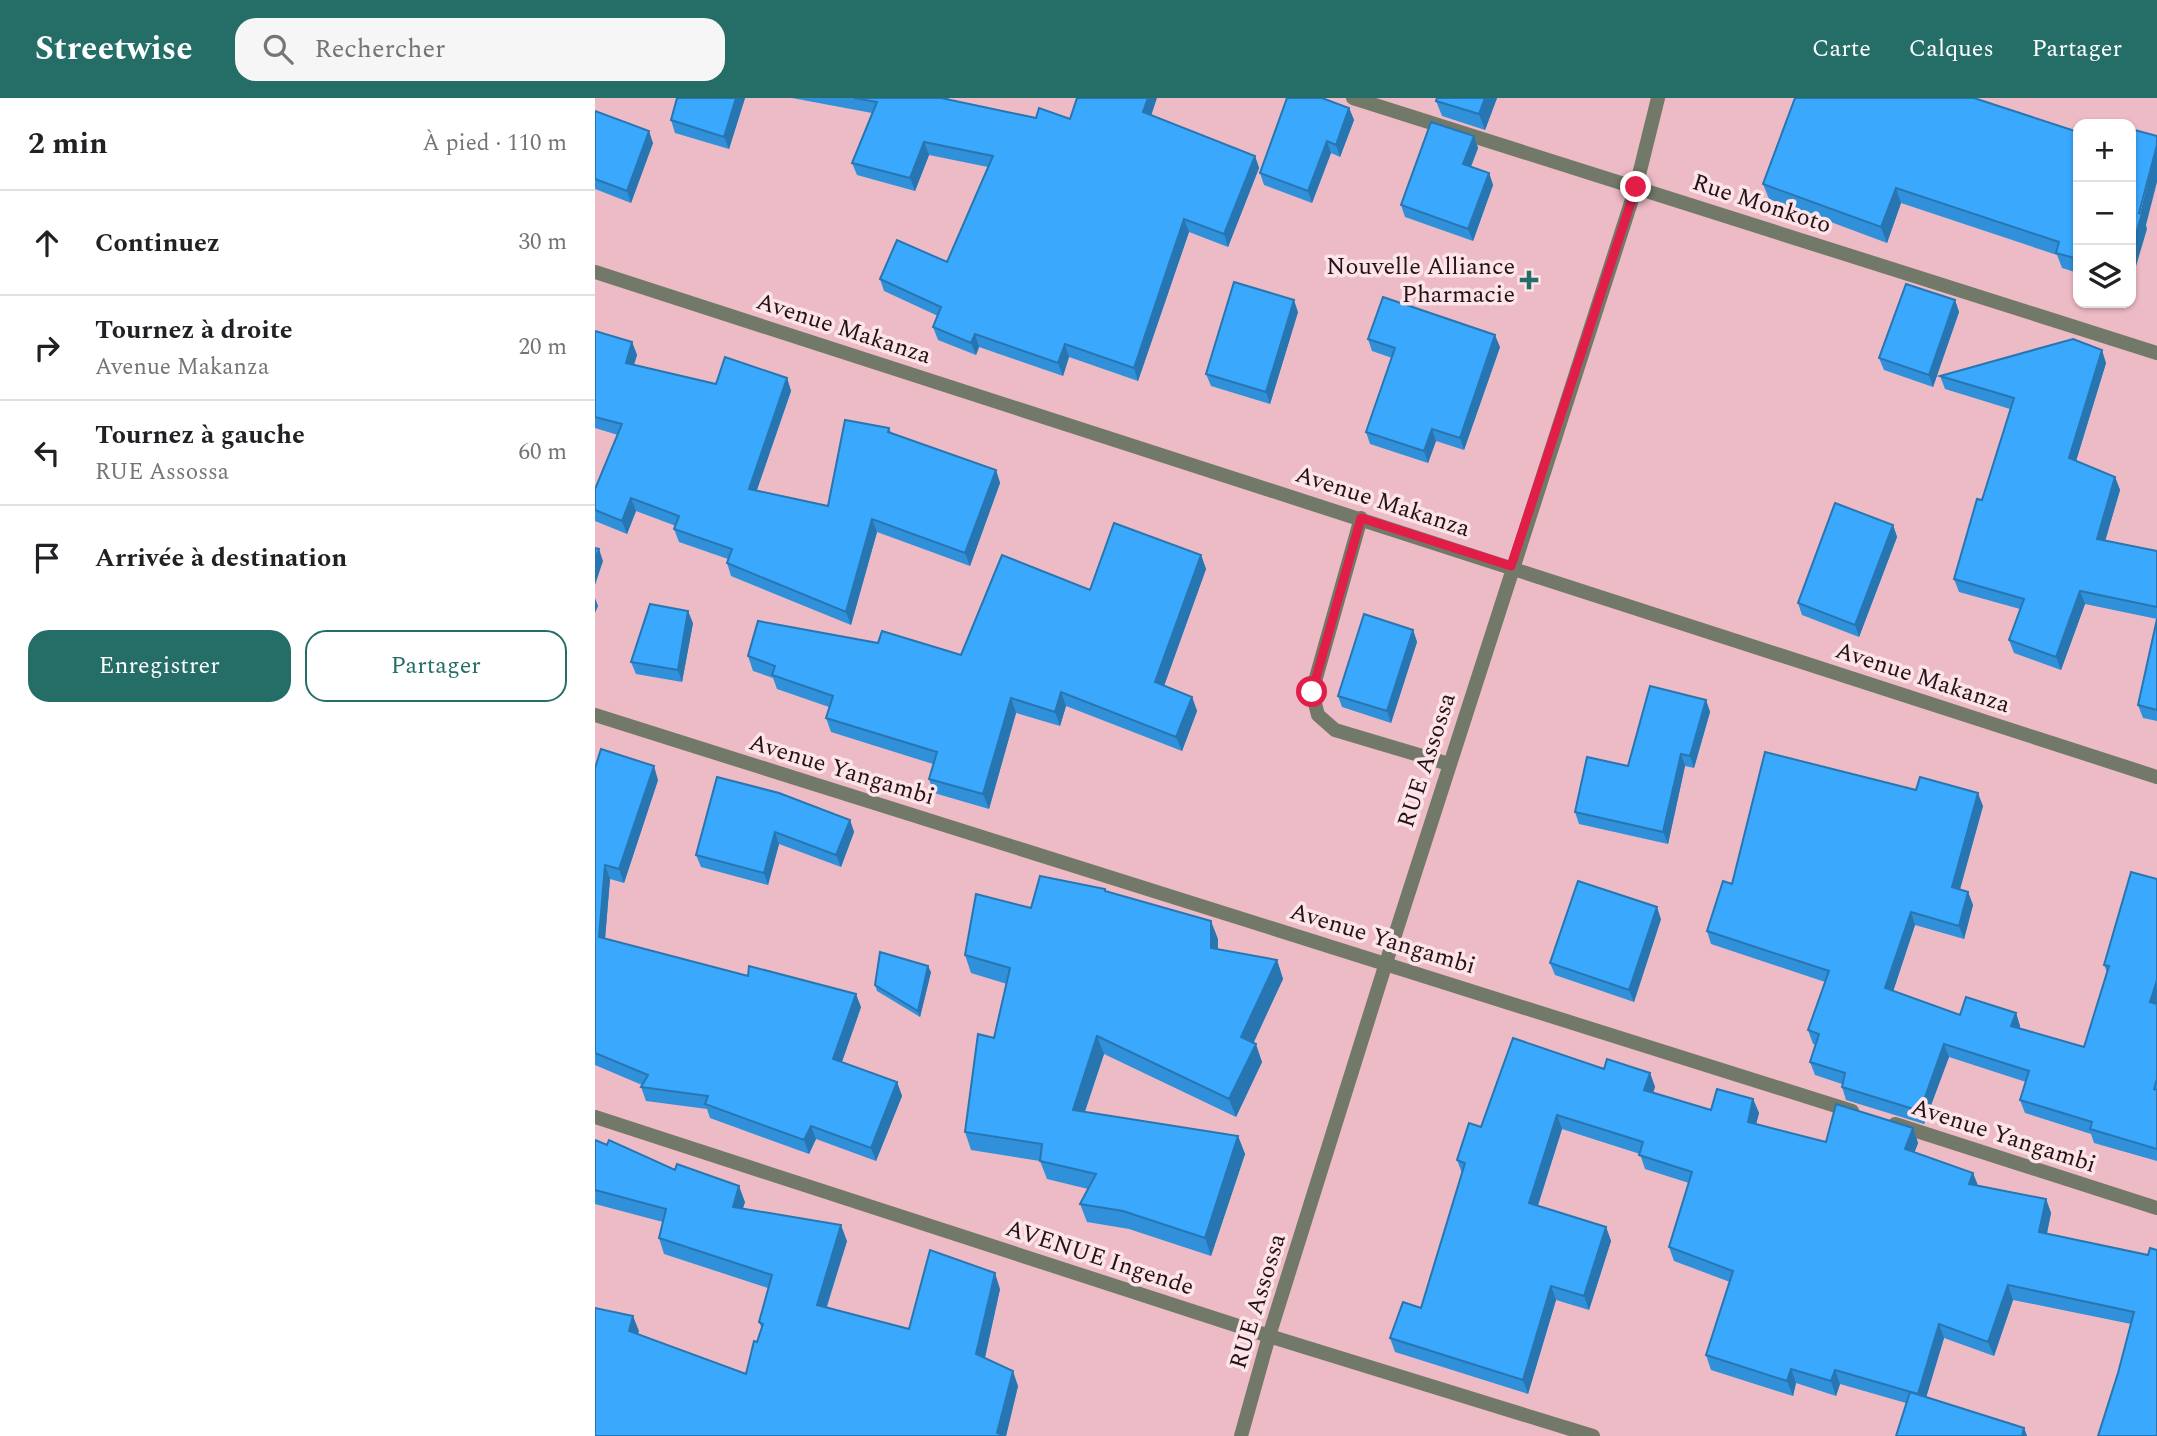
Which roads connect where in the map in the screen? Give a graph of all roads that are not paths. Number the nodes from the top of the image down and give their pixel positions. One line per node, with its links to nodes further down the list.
1 (1353, 98): 3 (street, Rue Monkoto)
2 (1658, 98): 3 (street, RUE Assossa)
3 (1636, 187): 5 (street, Rue Monkoto); 7 (street, RUE Assossa)
4 (595, 272): 6 (street, Avenue Makanza)
5 (2157, 353)
6 (1361, 518): 7 (street, Avenue Makanza); 9 (street)
7 (1511, 566): 9 (street, RUE Assossa); 10 (street, Avenue Makanza)
8 (595, 715): 11 (street, Avenue Yangambi)
9 (1449, 764): 11 (street, RUE Assossa)
10 (2157, 777)
11 (1385, 963): 13 (street, Avenue Yangambi); 14 (street, RUE Assossa)
12 (595, 1117): 14 (street, AVENUE Ingende)
13 (2157, 1208)
14 (1269, 1336): 15 (street, RUE Assossa); 16 (street, AVENUE Ingende)
15 (1241, 1436)
16 (1593, 1436)

